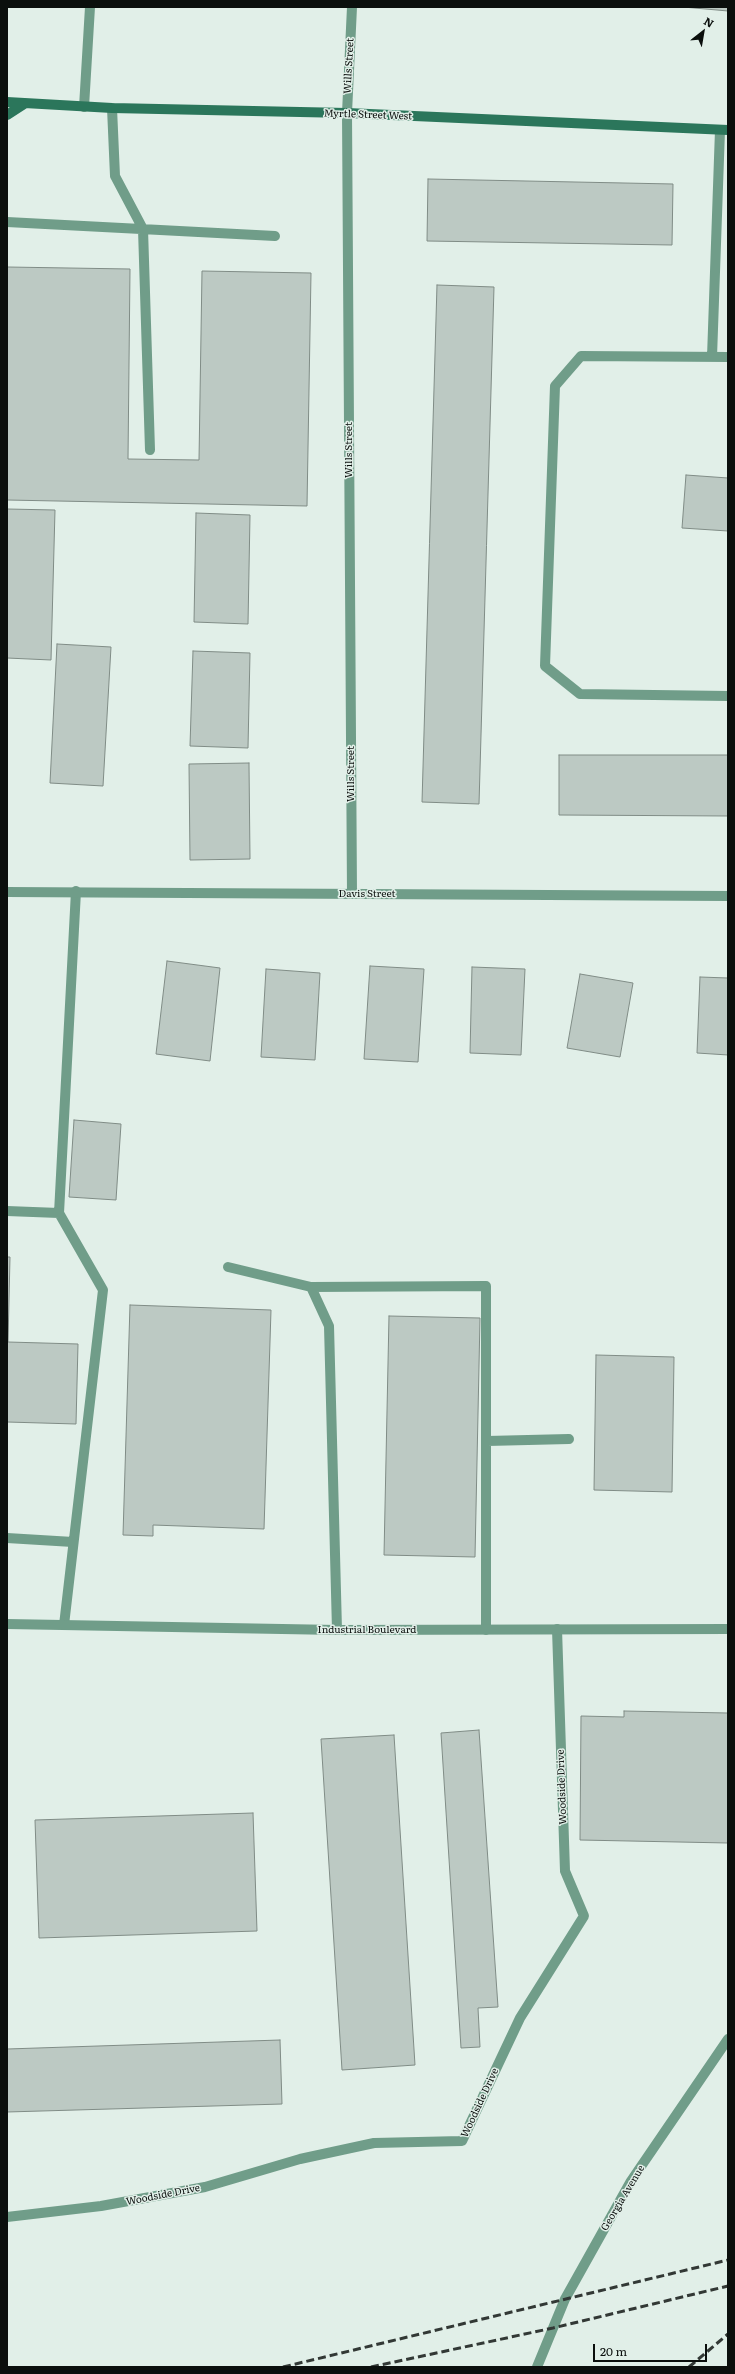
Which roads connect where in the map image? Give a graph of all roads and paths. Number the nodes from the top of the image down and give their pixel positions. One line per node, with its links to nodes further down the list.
1 (90, 7): 5 (street)
2 (352, 7): 7 (street, Wills Street)
3 (7, 102): 4 (main road, Myrtle Street West)
4 (24, 104): 5 (main road, Myrtle Street West); 8 (main road)
5 (84, 107): 6 (main road, Myrtle Street West)
6 (112, 108): 7 (main road, Myrtle Street West); 11 (street)
7 (347, 113): 9 (main road, Myrtle Street West); 19 (street, Wills Street)
8 (7, 115)
9 (724, 130): 13 (street)
10 (7, 222): 11 (street)
11 (143, 229): 12 (street); 15 (street)
12 (275, 236)
13 (712, 357): 14 (street); 16 (street)
14 (728, 357)
15 (150, 450)
16 (728, 696)
17 (76, 891): 18 (street, Davis Street); 19 (street, Davis Street); 22 (street)
18 (7, 892)
19 (352, 894): 20 (street, Davis Street)
20 (728, 896)
21 (7, 1210): 22 (street)
22 (59, 1213): 28 (street)
23 (228, 1267): 24 (street)
24 (311, 1287): 26 (street); 32 (street)
25 (570, 1439): 26 (street)
26 (486, 1440): 33 (street)
27 (7, 1538): 28 (street)
28 (73, 1542): 30 (street)
29 (7, 1624): 30 (street, Industrial Boulevard)
30 (64, 1625): 32 (street, Industrial Boulevard)
31 (728, 1629): 34 (street, Industrial Boulevard)
32 (337, 1630): 33 (street, Industrial Boulevard)
33 (486, 1630): 34 (street, Industrial Boulevard)
34 (557, 1630): 36 (street, Woodside Drive)
35 (728, 2039): 37 (street, Georgia Avenue)
36 (7, 2217)
37 (537, 2367)

